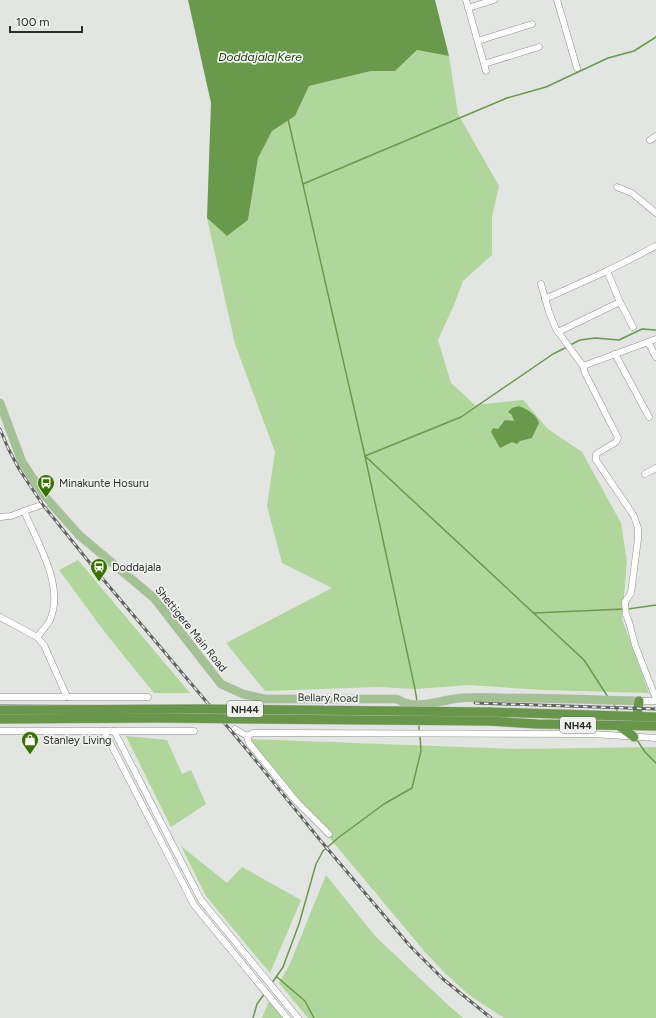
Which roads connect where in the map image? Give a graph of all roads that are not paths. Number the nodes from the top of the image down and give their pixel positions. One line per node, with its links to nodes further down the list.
1 (466, 0): 4 (street)
2 (494, 0): 4 (street)
3 (557, 0): 9 (street)
4 (468, 8): 6 (street)
5 (532, 24): 6 (street)
6 (478, 41): 8 (street)
7 (540, 47): 8 (street)
8 (484, 64): 10 (street)
9 (577, 68)
10 (486, 71)
11 (656, 136): 12 (street)
12 (650, 140)
13 (617, 187): 14 (street)
14 (656, 213)
15 (656, 246): 16 (street)
16 (607, 272): 18 (street); 19 (street)
17 (541, 284): 18 (street)
18 (545, 298): 21 (street)
19 (620, 302): 20 (street); 21 (street)
20 (632, 327)
21 (558, 332): 26 (street)
22 (656, 339): 23 (street)
23 (648, 342): 24 (street); 25 (street)
24 (615, 354): 26 (street); 28 (street)
25 (656, 357)
26 (583, 366): 39 (street)
27 (0, 403): 31 (main road, Shettigere Main Road)
28 (649, 418)
29 (656, 468): 30 (street)
30 (645, 474)
31 (50, 502): 32 (street); 40 (main road, Shettigere Main Road)
32 (24, 511): 33 (street); 35 (street)
33 (0, 517)
34 (0, 617): 35 (street)
35 (37, 637): 37 (street)
36 (0, 697): 37 (street)
37 (66, 697): 38 (street)
38 (148, 697)
39 (656, 700): 40 (street)
40 (638, 701): 42 (highway)
41 (0, 710): 43 (highway, Bellary Road / NH44, bridge)
42 (637, 716): 43 (highway, Bellary Road / NH44); 44 (highway, Bellary Road / NH44)
43 (489, 717): 45 (highway, Bellary Road / NH44, bridge); 46 (highway, Bellary Road / NH44)
44 (656, 717)
45 (0, 719)
46 (624, 725): 47 (highway, NH44); 54 (highway)
47 (656, 726)
48 (235, 729): 53 (street)
49 (0, 731): 50 (street)
50 (104, 731): 51 (street); 57 (street)
51 (114, 731): 52 (street); 58 (street)
52 (194, 731)
53 (248, 736): 54 (street); 56 (street)
54 (635, 737): 55 (street)
55 (656, 738)
56 (329, 834)
57 (287, 1018)
58 (298, 1018)

